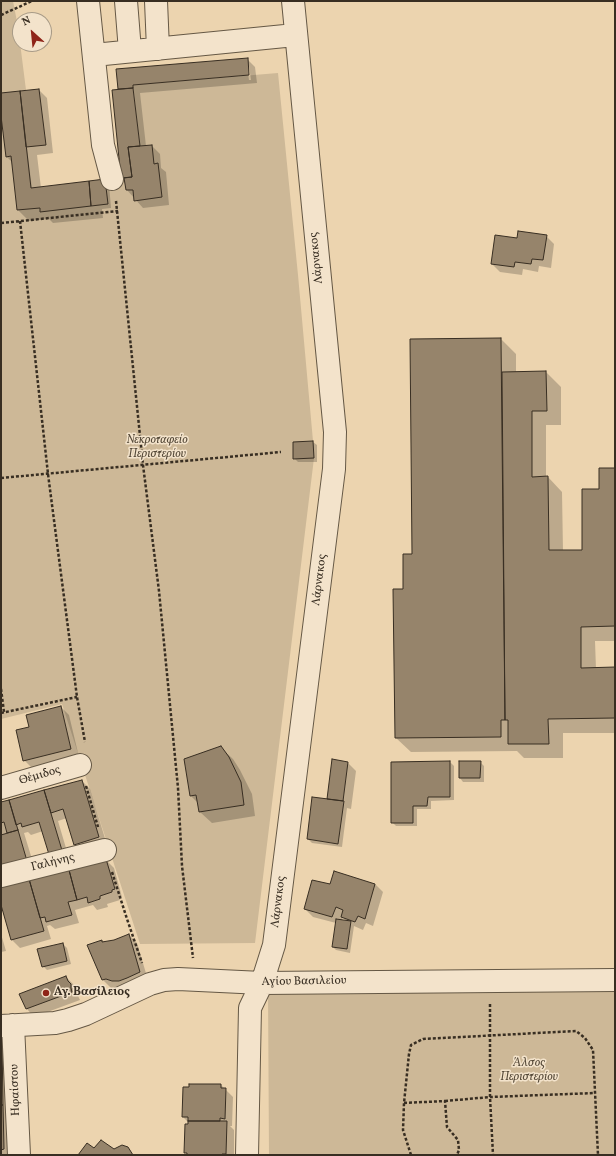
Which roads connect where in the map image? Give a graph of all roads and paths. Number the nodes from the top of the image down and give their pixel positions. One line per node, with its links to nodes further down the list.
1 (32, 1): 6 (path)
2 (88, 1): 10 (street)
3 (126, 1): 9 (street)
4 (156, 1): 8 (street)
5 (293, 1): 7 (street, Λάρνακος)
6 (1, 15)
7 (295, 35): 8 (street); 30 (street, Λάρνακος)
8 (158, 49): 9 (street)
9 (130, 52): 10 (street)
10 (94, 55): 11 (street)
11 (112, 178): 12 (path)
12 (118, 212): 13 (path); 16 (path)
13 (20, 221): 14 (path); 17 (path)
14 (1, 223)
15 (281, 452): 16 (path)
16 (143, 465): 17 (path); 27 (path)
17 (48, 474): 18 (path); 20 (path)
18 (1, 478)
19 (1, 689): 21 (path)
20 (77, 697): 21 (path); 22 (path)
21 (2, 713)
22 (85, 742)
23 (80, 765): 24 (street, Θέμιδος); 25 (path)
24 (1, 788)
25 (105, 850): 26 (street, Γαλήνης); 31 (path)
26 (1, 876)
27 (194, 980): 30 (street, Αγίου Βασιλείου); 31 (street, Αγίου Βασιλείου)
28 (491, 980): 29 (street, Αγίου Βασιλείου); 30 (street, Αγίου Βασιλείου); 33 (path)
29 (615, 980)
30 (262, 983): 39 (street, Λάρνακος)
31 (150, 984): 32 (street, Αγίου Βασιλείου)
32 (7, 1026): 38 (street, Ηφαίστου)
33 (490, 1035): 34 (path); 35 (path); 37 (path)
34 (595, 1093): 35 (path); 43 (path)
35 (490, 1097): 36 (path); 42 (path)
36 (445, 1101): 37 (path); 41 (path)
37 (404, 1103): 40 (path)
38 (19, 1155)
39 (247, 1155)
40 (411, 1155)
41 (457, 1155)
42 (493, 1155)
43 (598, 1155)

